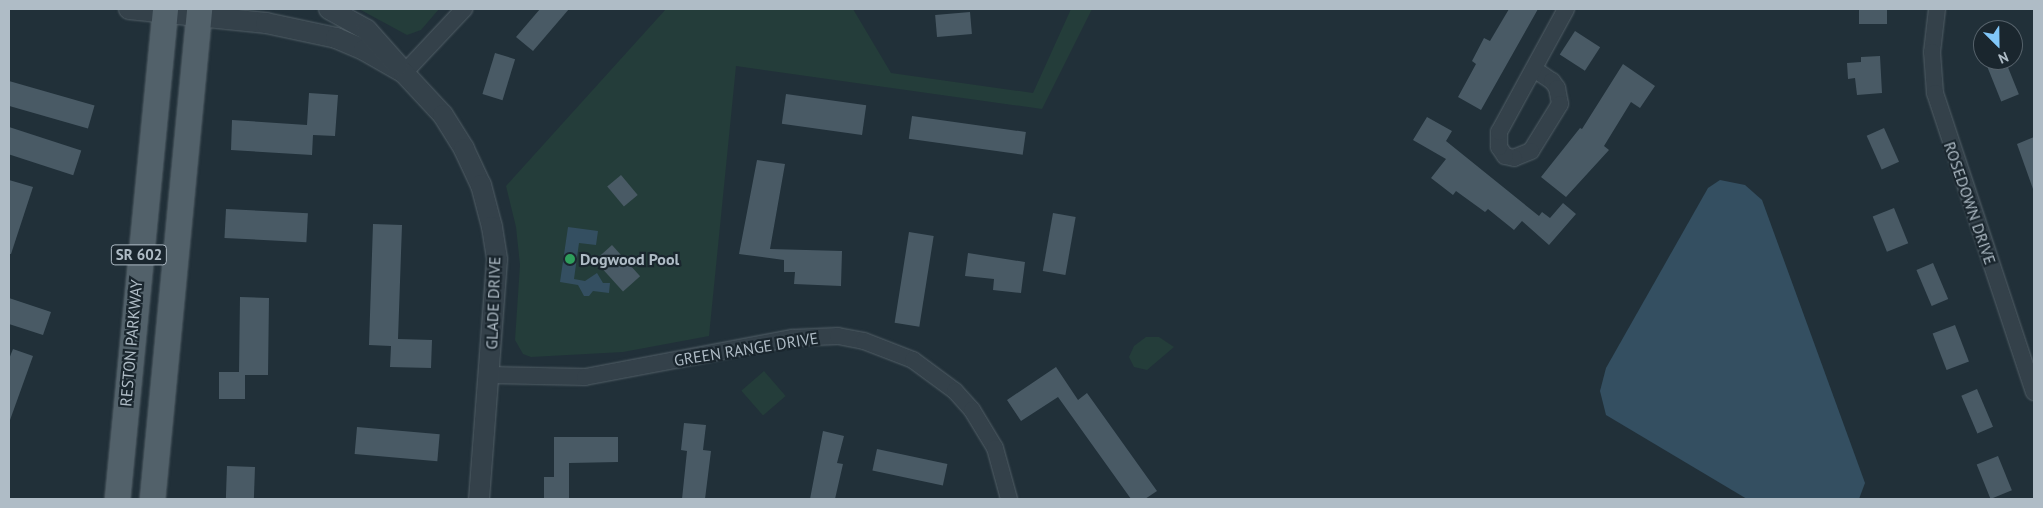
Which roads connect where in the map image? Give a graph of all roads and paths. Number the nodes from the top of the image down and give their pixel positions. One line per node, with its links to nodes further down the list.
1 (130, 9): 6 (street, GLADE DRIVE)
2 (329, 9): 9 (street, GLADE DRIVE)
3 (464, 9): 9 (street)
4 (1566, 9): 8 (street)
5 (1937, 9): 11 (street, ROSEDOWN DRIVE)
6 (165, 10): 7 (street, GLADE DRIVE); 12 (main road, RESTON PARKWAY / SR 602)
7 (199, 12): 9 (street, GLADE DRIVE); 13 (main road, SR 602)
8 (1534, 69): 8 (street)
9 (404, 73): 10 (street, GLADE DRIVE)
10 (490, 375): 14 (street, GLADE DRIVE); 15 (street, GREEN RANGE DRIVE)
11 (2034, 392)
12 (117, 499)
13 (152, 499)
14 (479, 499)
15 (1009, 499)

